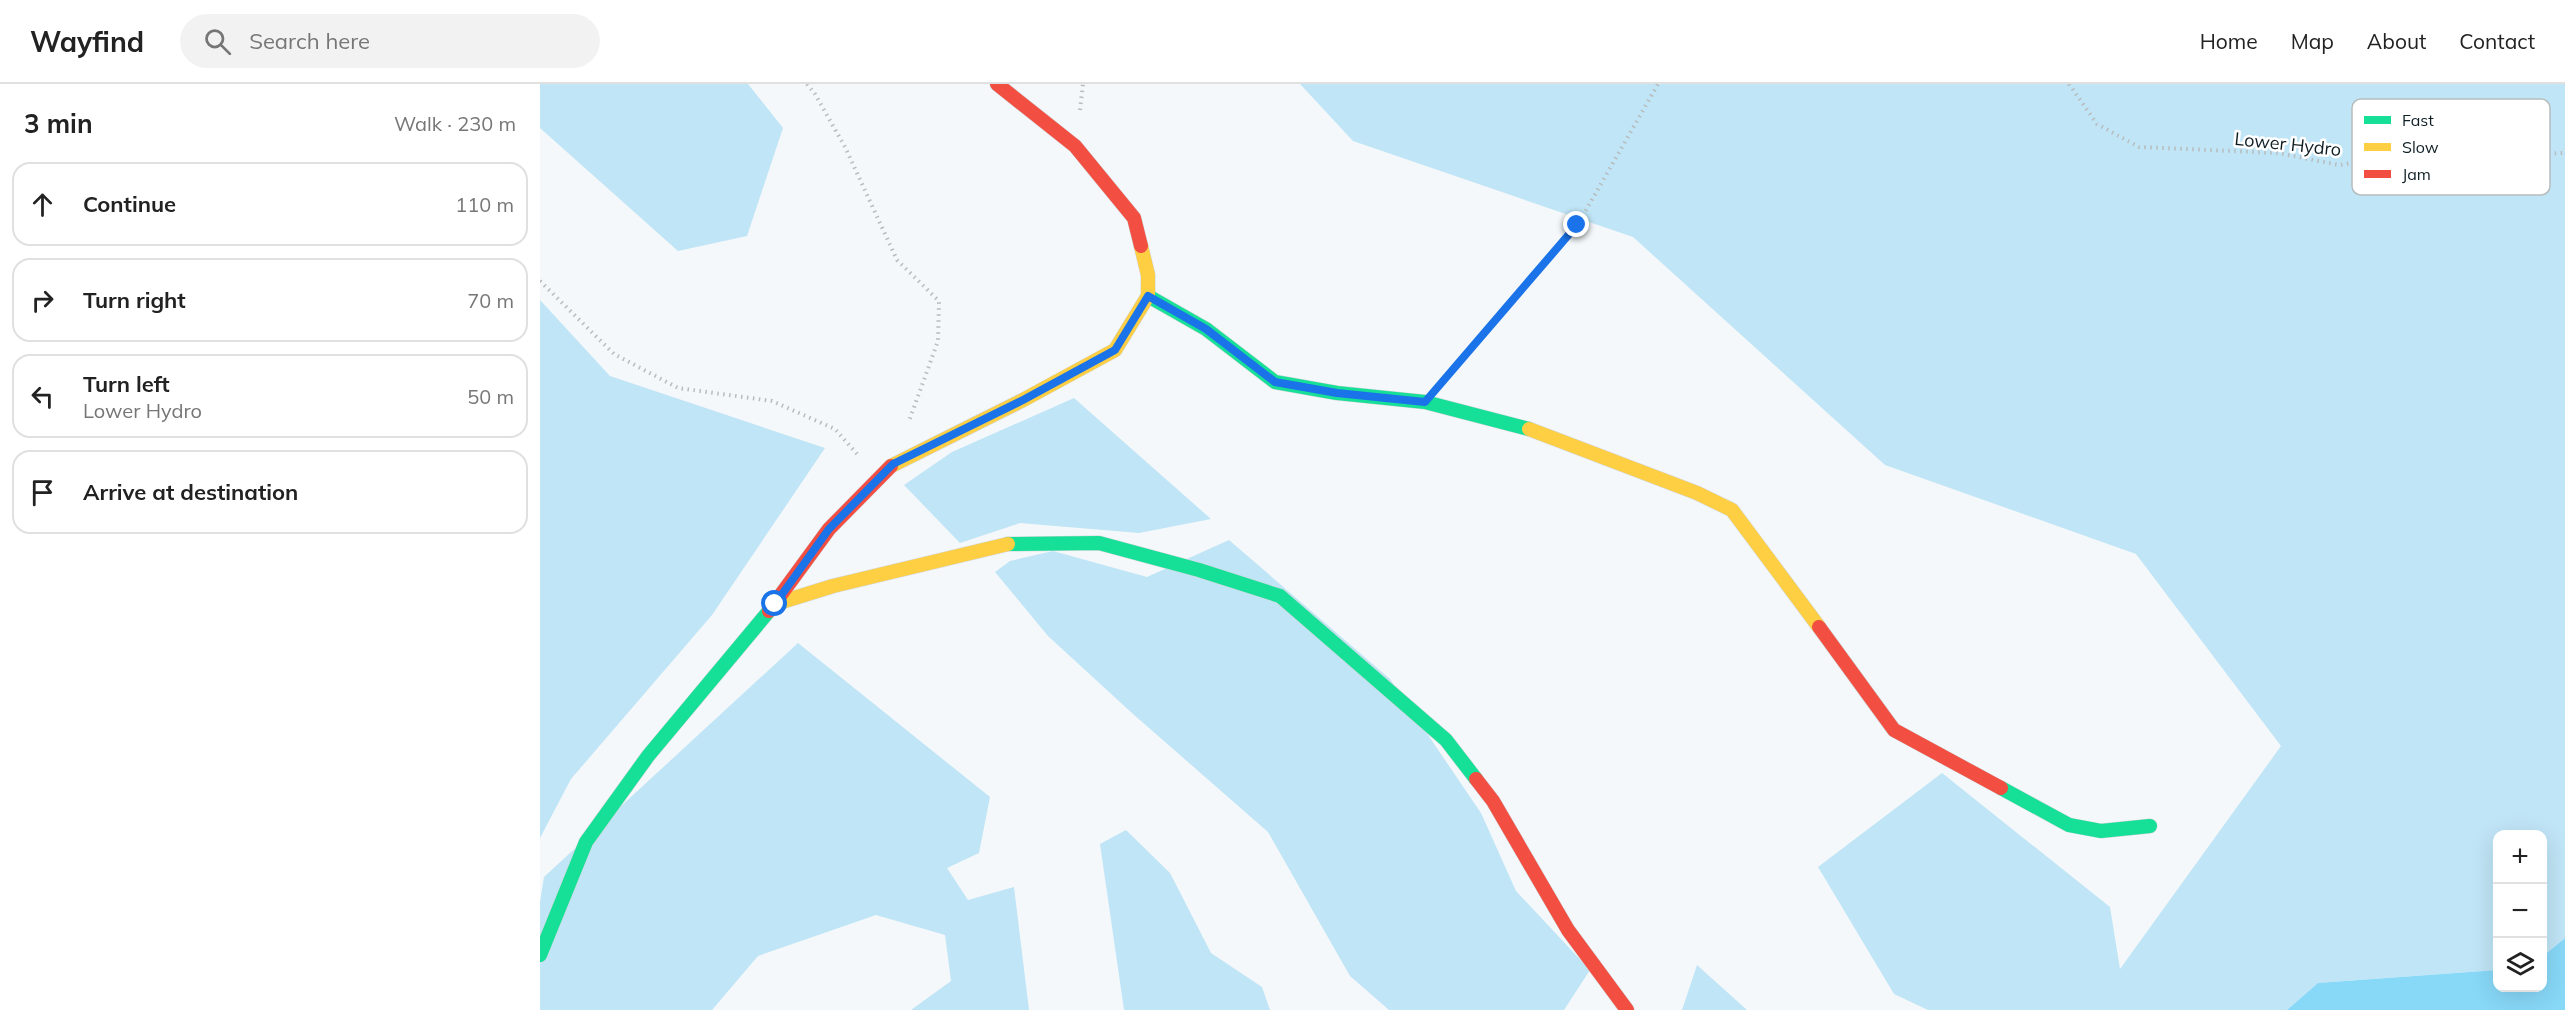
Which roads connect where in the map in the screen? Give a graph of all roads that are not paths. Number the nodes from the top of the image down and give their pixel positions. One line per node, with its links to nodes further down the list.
1 (997, 84): 2 (street)
2 (1148, 296): 3 (street); 4 (street)
3 (775, 604): 5 (street); 6 (street)
4 (2150, 826)
5 (540, 955)
6 (1627, 1010)

